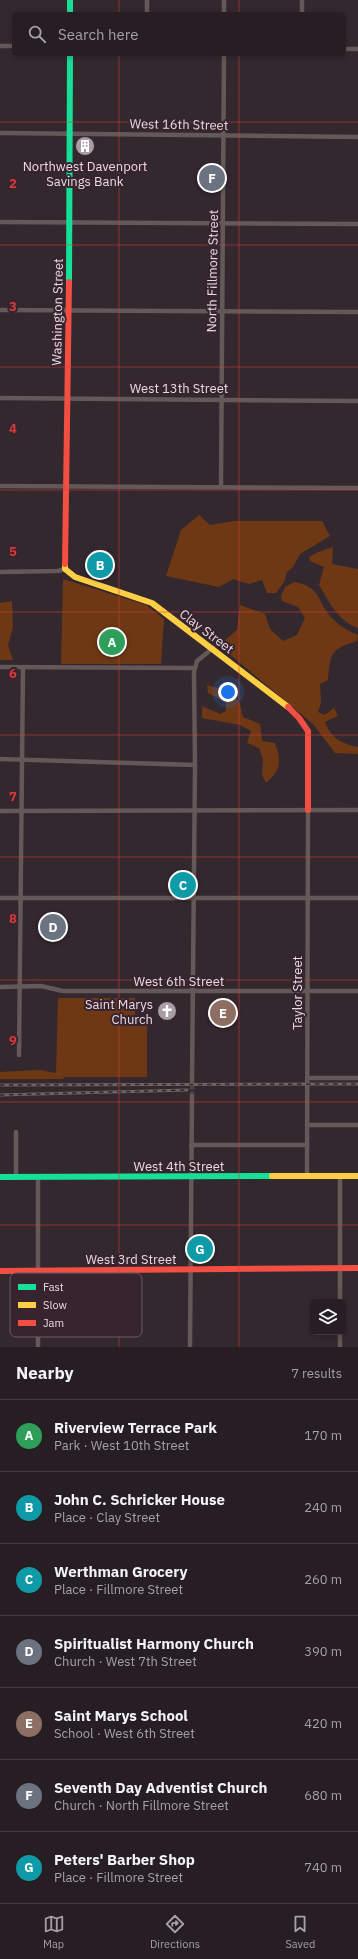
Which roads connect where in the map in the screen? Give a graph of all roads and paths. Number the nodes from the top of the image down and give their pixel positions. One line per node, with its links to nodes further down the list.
1 (70, 0): 5 (street)
2 (147, 0): 6 (street)
3 (224, 0): 7 (street)
4 (302, 0): 8 (street)
5 (70, 12)
6 (147, 12)
7 (224, 12)
8 (302, 12)
9 (0, 46): 10 (street)
10 (12, 46)
11 (346, 49): 12 (street)
12 (358, 49)
13 (70, 56): 16 (street, Washington Street)
14 (224, 56): 17 (street, North Fillmore Street)
15 (0, 133): 16 (street, West 16th Street)
16 (69, 133): 17 (street, West 16th Street); 20 (street, Washington Street)
17 (224, 136): 18 (street, West 16th Street); 21 (street, North Fillmore Street)
18 (358, 137)
19 (0, 222): 20 (street)
20 (69, 222): 21 (street); 24 (street, Washington Street)
21 (223, 224): 22 (street); 25 (street, North Fillmore Street)
22 (358, 224)
23 (0, 310): 24 (street)
24 (67, 311): 25 (street); 28 (street, Washington Street)
25 (222, 312): 26 (street); 29 (street, North Fillmore Street)
26 (358, 312)
27 (0, 398): 28 (street, West 13th Street)
28 (68, 398): 29 (street, West 13th Street); 32 (street, Washington Street)
29 (221, 399): 30 (street, West 13th Street); 33 (street, North Fillmore Street)
30 (358, 401)
31 (0, 486): 32 (street)
32 (67, 486): 33 (street); 35 (street, Washington Street)
33 (221, 488): 34 (street)
34 (358, 488)
35 (65, 569): 36 (street); 37 (street, Clay Street)
36 (0, 572)
37 (213, 648): 40 (street); 45 (street, Clay Street)
38 (0, 667): 39 (street)
39 (23, 667): 40 (street); 42 (street)
40 (194, 668): 43 (street)
41 (0, 759): 42 (street)
42 (22, 761): 43 (street); 48 (street)
43 (195, 765): 44 (street)
44 (195, 810): 45 (street); 48 (street); 53 (street)
45 (308, 810): 46 (street); 51 (street, Taylor Street)
46 (358, 810)
47 (0, 811): 48 (street)
48 (22, 811): 50 (street)
49 (0, 898): 50 (street)
50 (20, 898): 53 (street); 55 (street)
51 (308, 898): 52 (street); 53 (street); 56 (street, Taylor Street)
52 (358, 898)
53 (193, 899): 58 (street)
54 (0, 987): 55 (street, West 6th Street)
55 (19, 987): 58 (street, West 6th Street); 59 (street)
56 (308, 991): 57 (street, West 6th Street); 58 (street, West 6th Street); 60 (street, Taylor Street)
57 (358, 991)
58 (193, 992): 62 (street)
59 (19, 1055)
60 (307, 1078): 61 (street); 64 (street, Taylor Street)
61 (358, 1078)
62 (192, 1081)
63 (192, 1096): 67 (street)
64 (307, 1125): 65 (street); 68 (street, Taylor Street)
65 (358, 1125)
66 (16, 1132): 75 (street)
67 (191, 1145): 68 (street); 69 (street)
68 (307, 1145): 70 (street, Taylor Street)
69 (191, 1176): 70 (street, West 4th Street); 73 (street, West 4th Street); 79 (street)
70 (307, 1176): 71 (street, West 4th Street)
71 (340, 1176): 72 (street, West 4th Street); 77 (street)
72 (358, 1176)
73 (38, 1177): 75 (street, West 4th Street); 78 (street)
74 (0, 1178): 75 (street, West 4th Street)
75 (16, 1178)
76 (358, 1268): 77 (street, West 3rd Street)
77 (340, 1269): 79 (street, West 3rd Street); 81 (street)
78 (38, 1270): 79 (street, West 3rd Street); 80 (street, West 3rd Street)
79 (190, 1270): 83 (street)
80 (0, 1271)
81 (340, 1299)
82 (340, 1335): 84 (street)
83 (190, 1347)
84 (340, 1347)

